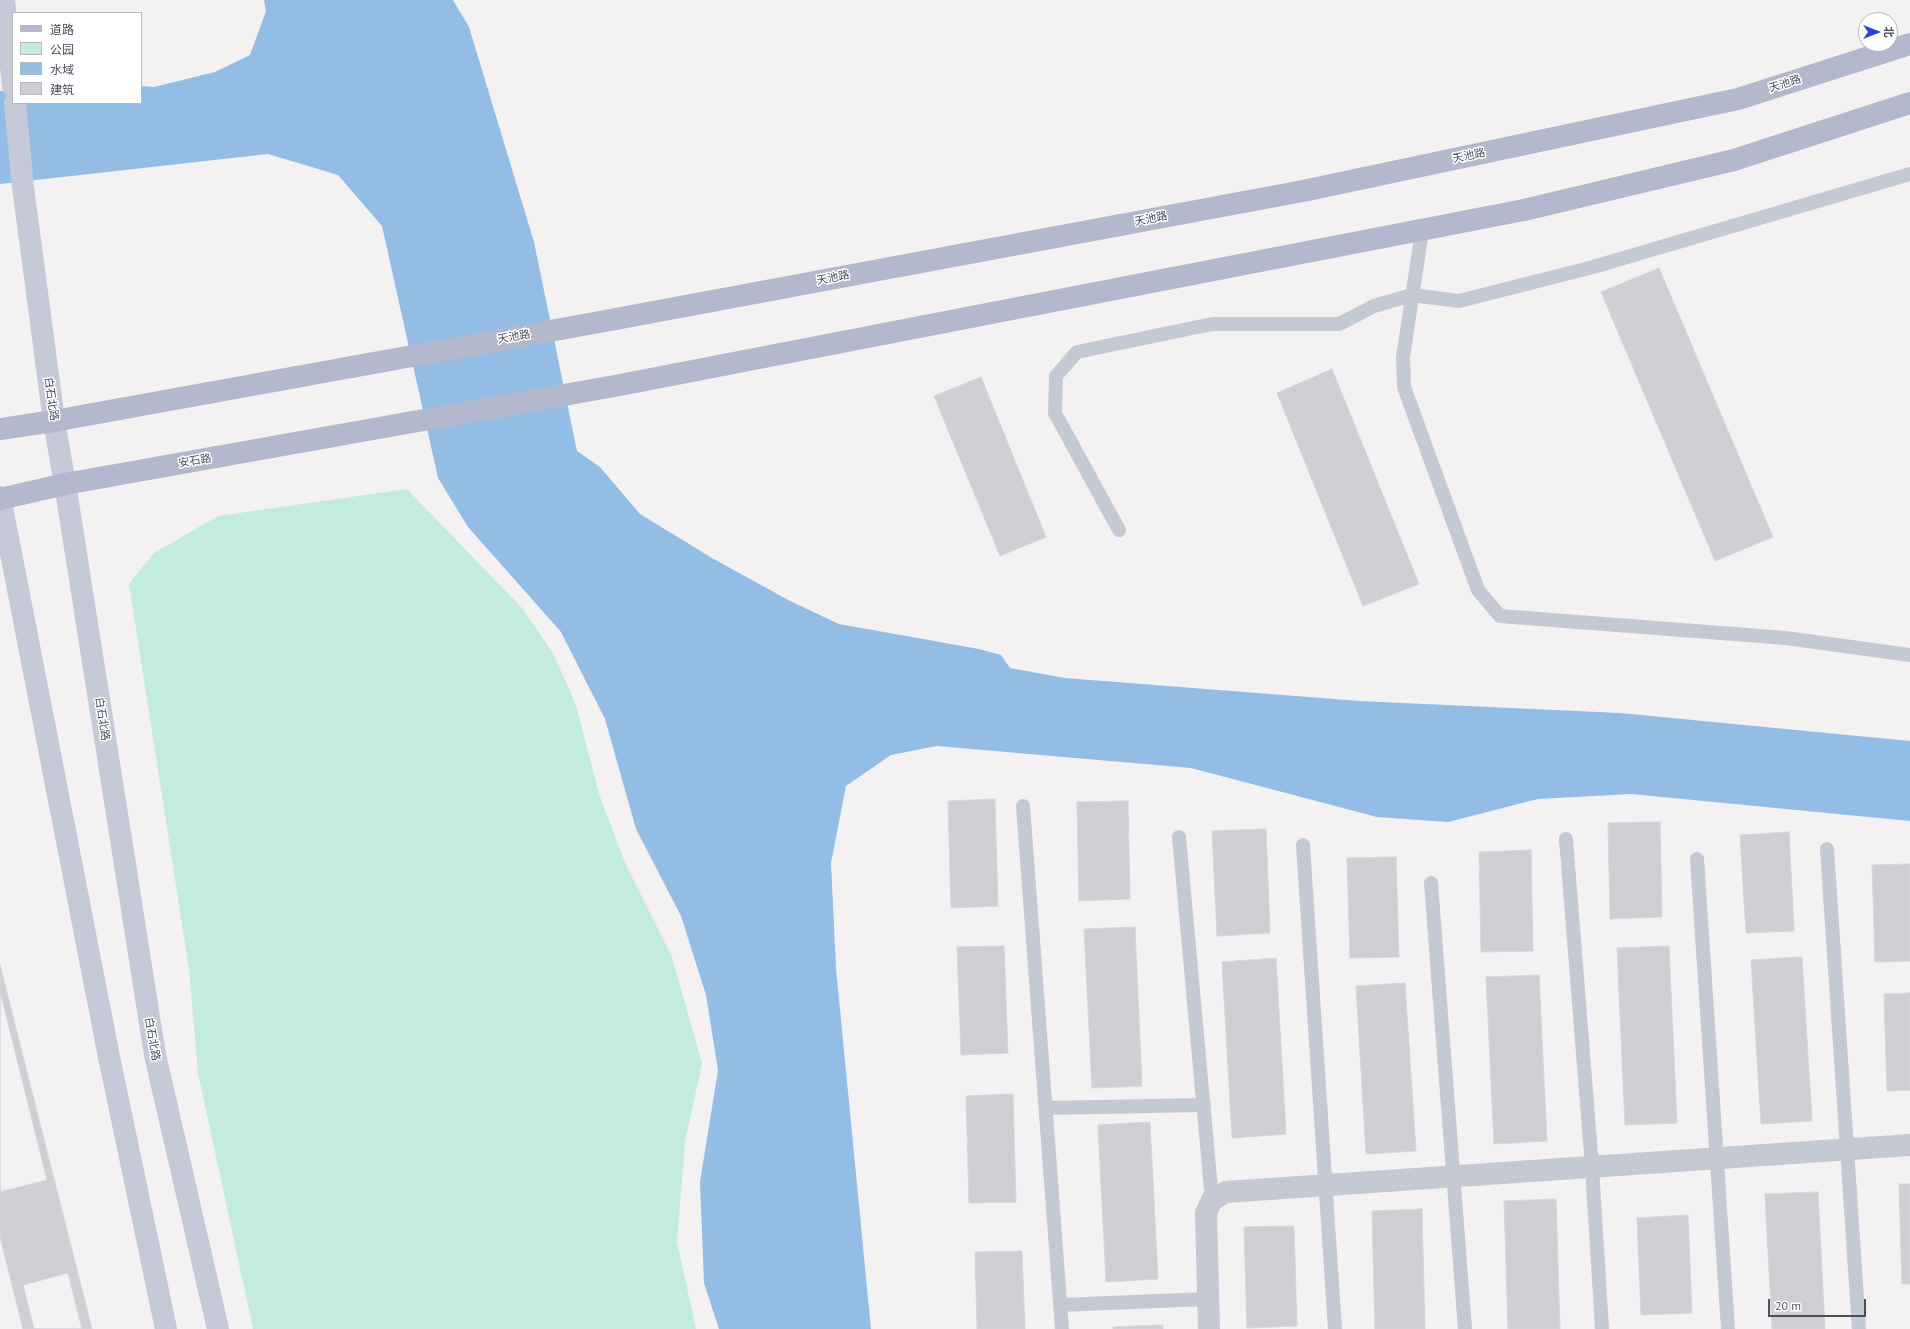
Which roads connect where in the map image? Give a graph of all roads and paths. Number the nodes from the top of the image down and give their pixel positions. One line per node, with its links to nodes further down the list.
1 (4, 0): 3 (main road)
2 (1910, 44): 9 (main road, 天池路)
3 (12, 80)
4 (1910, 103): 7 (main road)
5 (15, 104): 9 (main road, 白石北路)
6 (1910, 174): 8 (lane)
7 (1422, 231): 8 (lane); 11 (main road, 安石路)
8 (1412, 295): 13 (lane); 14 (lane)
9 (54, 421): 10 (main road); 11 (main road, 白石北路)
10 (0, 429)
11 (65, 484): 12 (main road, 安石路); 34 (main road, 白石北路)
12 (0, 499): 33 (main road)
13 (1119, 530)
14 (1910, 655)
15 (1023, 806): 23 (lane)
16 (1179, 837): 22 (lane)
17 (1566, 839): 27 (lane)
18 (1303, 845): 29 (lane)
19 (1827, 848): 25 (lane)
20 (1697, 859): 26 (lane)
21 (1431, 883): 28 (lane)
22 (1204, 1105): 23 (lane); 30 (lane)
23 (1046, 1108): 32 (lane)
24 (1910, 1145): 25 (street)
25 (1846, 1150): 26 (street); 41 (lane)
26 (1718, 1158): 27 (street); 40 (lane)
27 (1592, 1167): 28 (street); 39 (lane)
28 (1454, 1176): 29 (street); 38 (lane)
29 (1325, 1185): 30 (street); 37 (lane)
30 (1212, 1200): 31 (street)
31 (1208, 1299): 32 (lane); 36 (street)
32 (1060, 1305): 35 (lane)
33 (166, 1329)
34 (218, 1329)
35 (1062, 1329)
36 (1209, 1329)
37 (1335, 1329)
38 (1464, 1329)
39 (1602, 1329)
40 (1728, 1329)
41 (1859, 1329)

